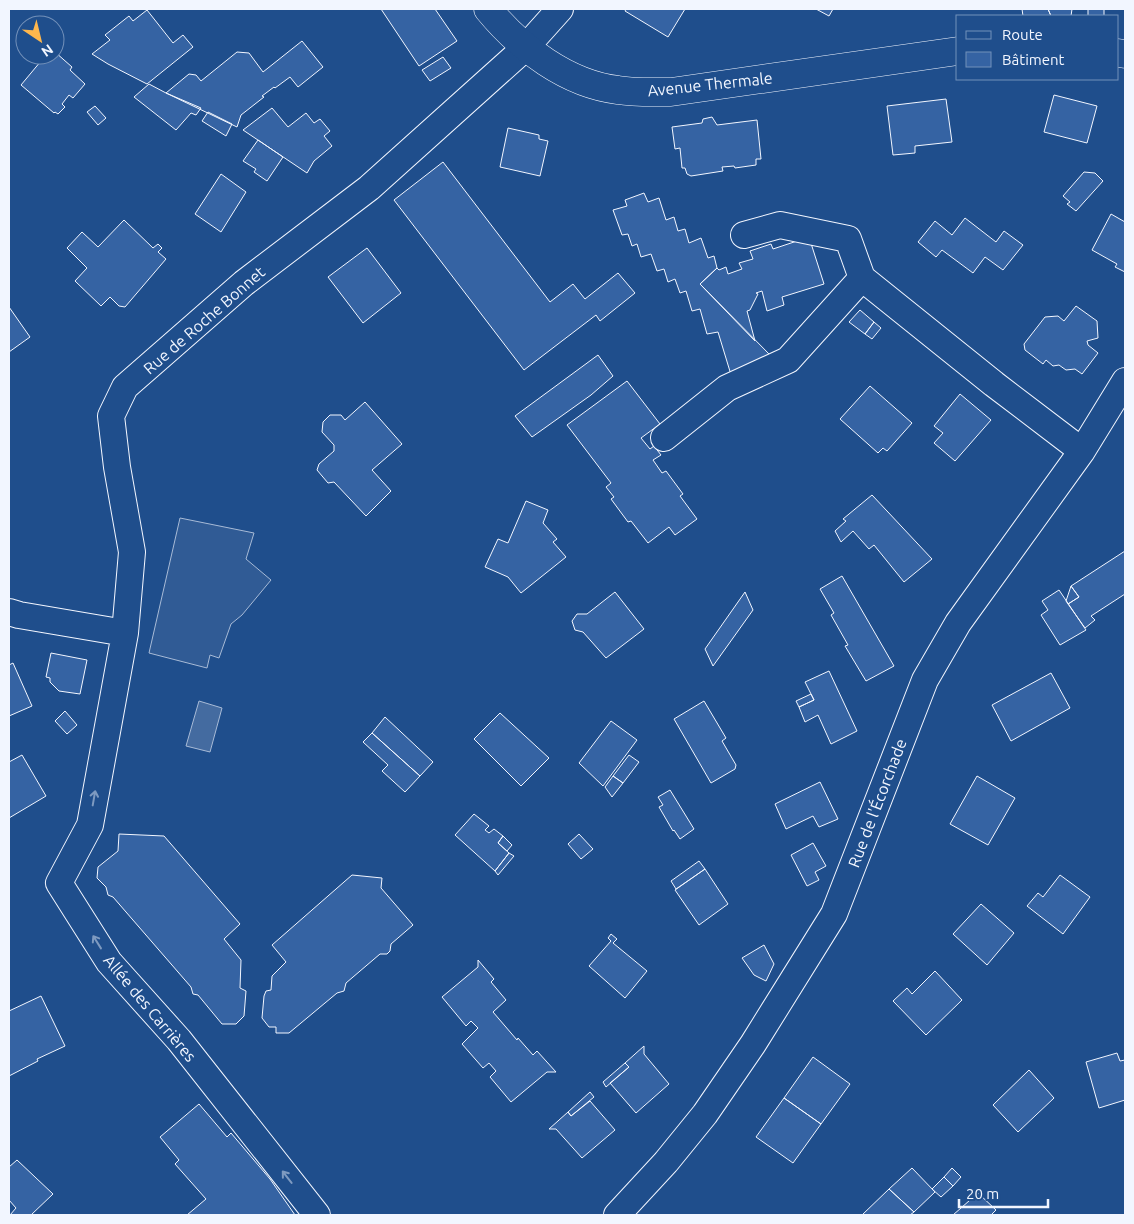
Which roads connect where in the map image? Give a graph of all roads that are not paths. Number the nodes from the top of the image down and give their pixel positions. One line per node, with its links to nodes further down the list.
1 (488, 9): 3 (main road, Avenue Thermale)
2 (560, 9): 3 (street, Rue de Roche Bonnet)
3 (526, 47): 4 (main road, Avenue Thermale); 11 (street, Rue de Roche Bonnet)
4 (956, 51)
5 (744, 235): 6 (street)
6 (862, 278): 8 (street); 9 (street)
7 (1125, 381): 9 (street, Rue de l'Écorchade)
8 (664, 438)
9 (1082, 451): 13 (street, Rue de l'Écorchade)
10 (9, 612): 11 (street)
11 (126, 633): 12 (street, Allée des Carrières, one-way to 11)
12 (317, 1215)
13 (617, 1215)

